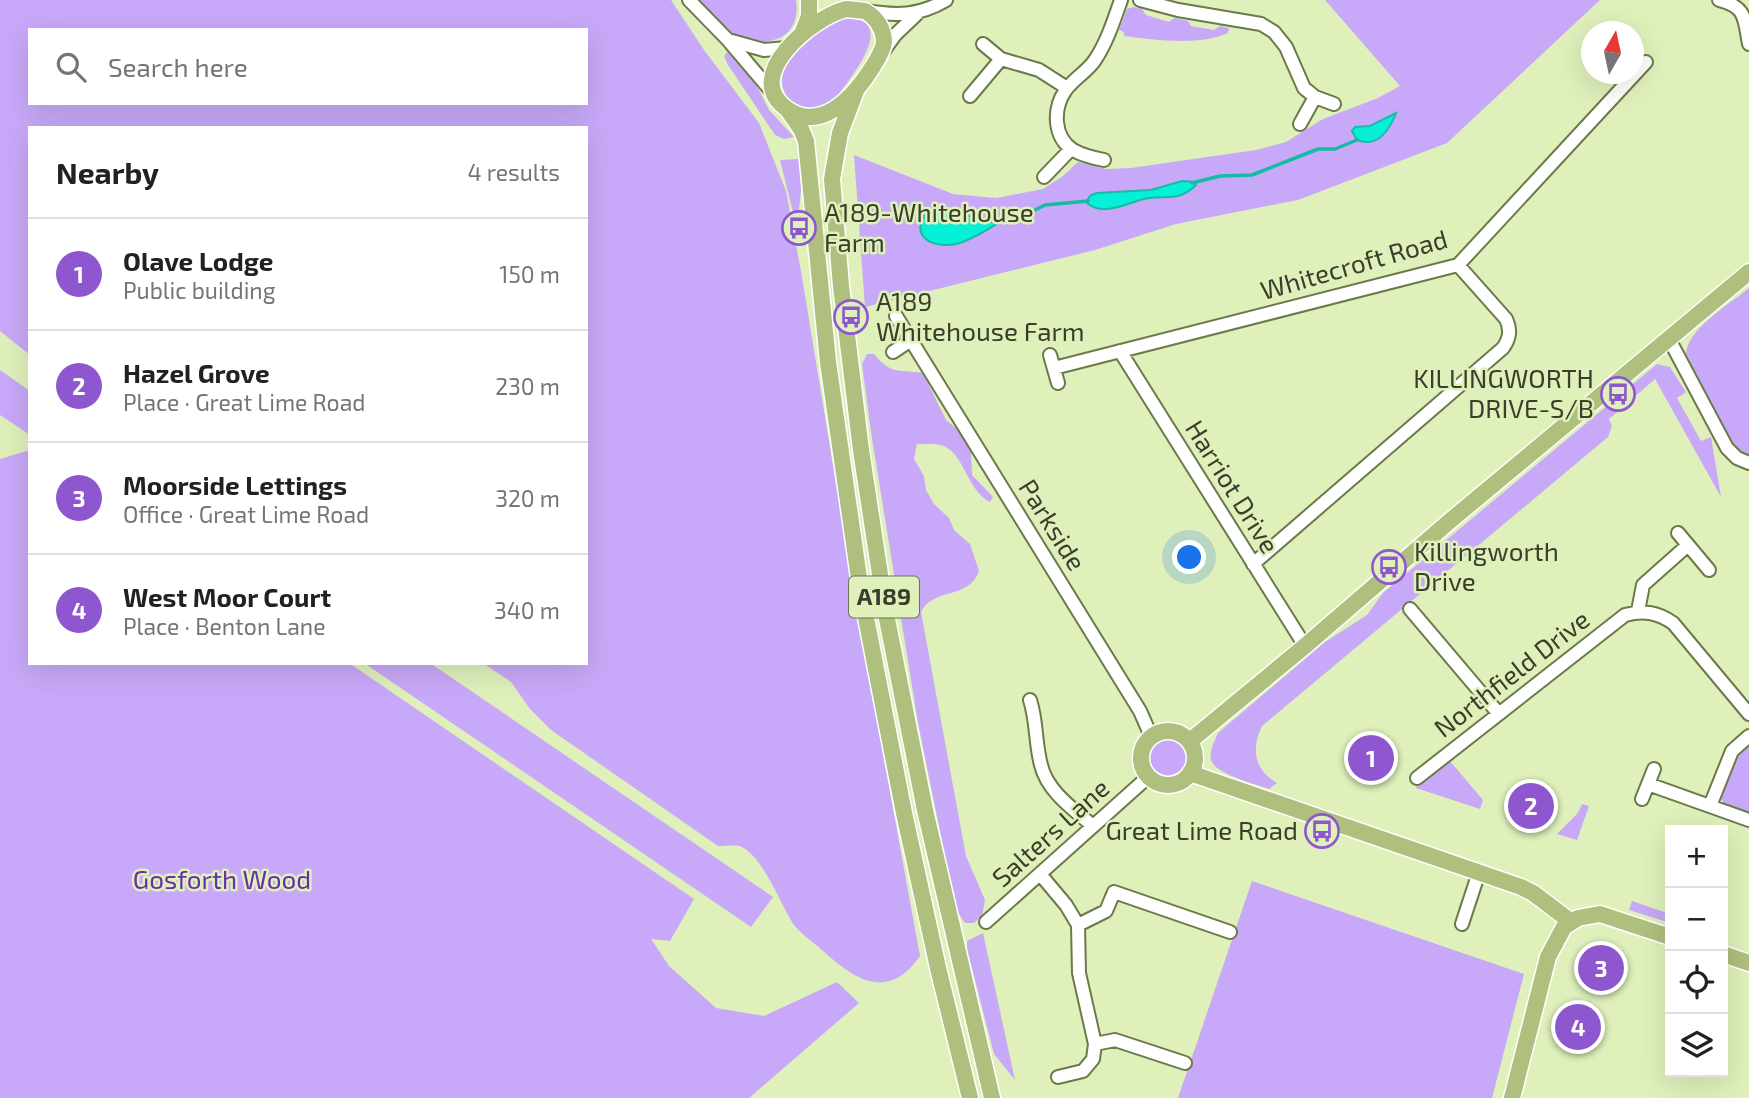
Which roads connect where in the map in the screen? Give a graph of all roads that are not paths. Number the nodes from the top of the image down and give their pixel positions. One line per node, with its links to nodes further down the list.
1 (689, 0): 10 (street)
2 (809, 0): 9 (main road)
3 (946, 0): 8 (street)
4 (1121, 0): 17 (street)
5 (1140, 0): 20 (street)
6 (1719, 0): 12 (street)
7 (858, 6): 8 (street); 9 (main road); 15 (main road)
8 (916, 14): 15 (street)
9 (800, 36): 13 (main road)
10 (728, 40): 13 (street); 21 (street)
11 (983, 44): 14 (street)
12 (1749, 44)
13 (787, 48): 21 (main road)
14 (1001, 59): 17 (street); 19 (street)
15 (876, 61): 18 (main road)
16 (1646, 62): 27 (street, Whitecroft Road)
17 (1067, 88): 24 (street)
18 (856, 91): 21 (main road); 72 (main road, A189)
19 (970, 96)
20 (1315, 97): 22 (street); 23 (street)
21 (783, 104): 71 (main road, A189)
22 (1334, 104)
23 (1300, 124)
24 (1071, 149): 25 (street); 26 (street)
25 (1104, 160)
26 (1044, 177)
27 (1458, 265): 32 (street, Whitecroft Road); 38 (street)
28 (1749, 272): 30 (main road)
29 (896, 316): 31 (street, Parkside)
30 (1669, 339): 35 (street); 42 (main road)
31 (911, 340): 33 (street); 46 (street, Parkside)
32 (1120, 351): 34 (street, Whitecroft Road); 38 (street, Harriot Drive)
33 (892, 352)
34 (1058, 383)
35 (1749, 463)
36 (1678, 533): 37 (street)
37 (1688, 545): 39 (street); 41 (street)
38 (1253, 564): 42 (street, Harriot Drive)
39 (1709, 570)
40 (1410, 608): 44 (street)
41 (1638, 611): 44 (street, Northfield Drive); 45 (street)
42 (1305, 646): 48 (main road)
43 (1030, 700): 57 (street)
44 (1499, 714): 52 (street, Northfield Drive)
45 (1749, 714)
46 (1151, 736): 48 (main road); 51 (main road)
47 (1749, 737): 55 (street)
48 (1190, 741): 50 (main road)
49 (1654, 769): 53 (street)
50 (1190, 773): 51 (main road); 58 (main road)
51 (1148, 777): 57 (street, Salters Lane)
52 (1418, 778)
53 (1648, 783): 54 (street); 55 (street)
54 (1642, 799)
55 (1710, 806): 56 (street)
56 (1749, 820)
57 (1093, 826): 59 (street, Salters Lane)
58 (1479, 872): 60 (main road); 62 (street)
59 (1040, 874): 61 (street, Salters Lane); 63 (street)
60 (1570, 921): 65 (main road); 73 (main road)
61 (985, 922)
62 (1462, 924)
63 (1077, 925): 64 (street); 68 (street)
64 (1230, 932)
65 (1665, 935)
66 (1728, 956): 67 (main road)
67 (1749, 962)
68 (1095, 1044): 69 (street); 70 (street)
69 (1185, 1063)
70 (1058, 1077)
71 (970, 1098)
72 (992, 1098)
73 (1512, 1098)

